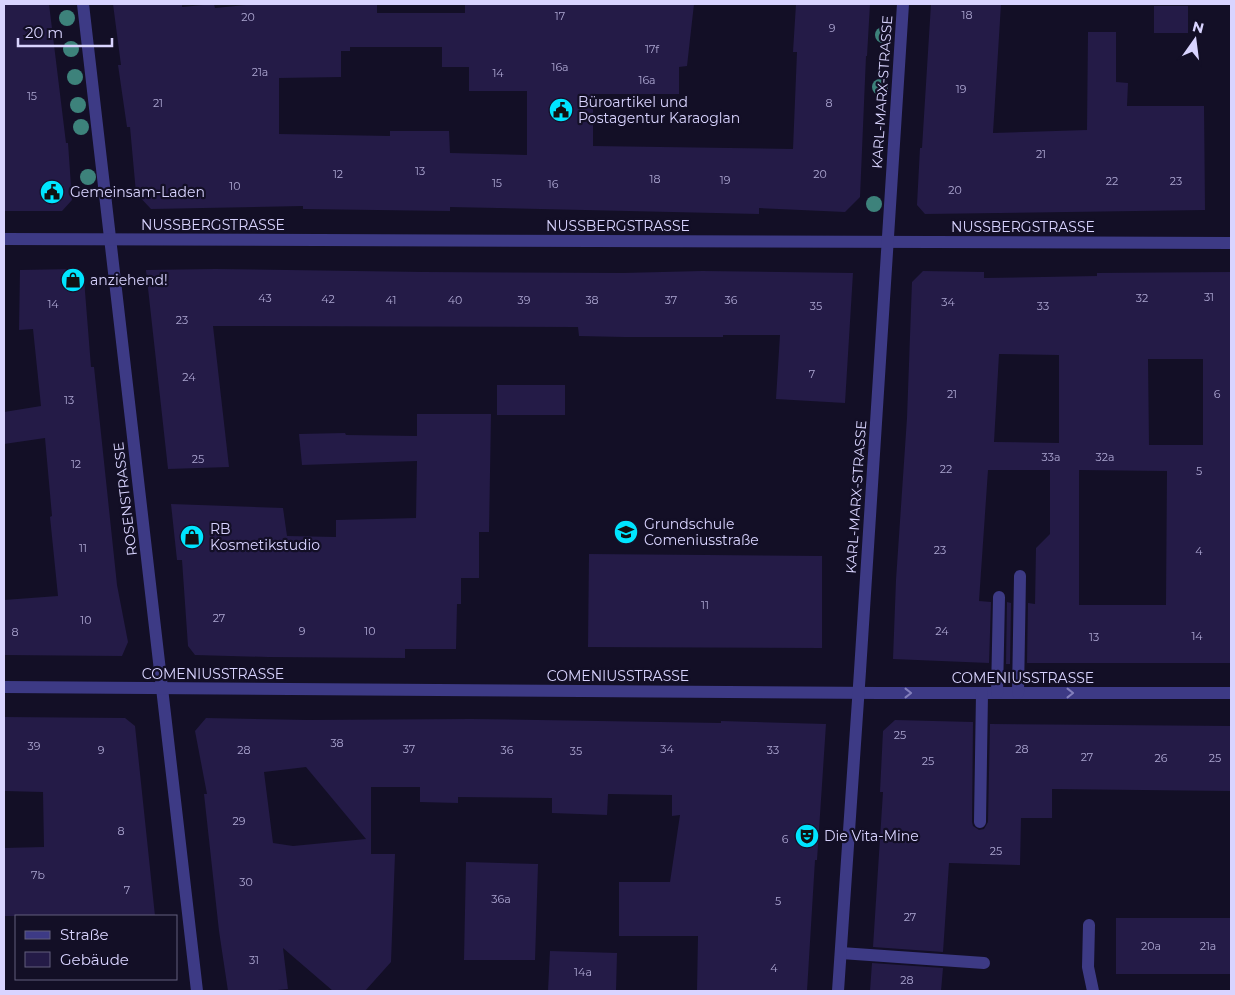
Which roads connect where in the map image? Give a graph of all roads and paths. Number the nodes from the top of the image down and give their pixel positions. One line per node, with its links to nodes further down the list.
1 (83, 4): 4 (street, ROSENSTRASSE)
2 (903, 4): 5 (street, KARL-MARX-STRASSE)
3 (4, 239): 4 (street, NUSSBERGSTRASSE)
4 (111, 240): 5 (street, NUSSBERGSTRASSE); 10 (street, ROSENSTRASSE)
5 (887, 242): 6 (street, NUSSBERGSTRASSE); 11 (street, KARL-MARX-STRASSE)
6 (1231, 243)
7 (1020, 576): 14 (street)
8 (999, 597): 13 (street)
9 (4, 687): 10 (street, COMENIUSSTRASSE)
10 (162, 688): 11 (street, COMENIUSSTRASSE); 20 (street, ROSENSTRASSE)
11 (859, 693): 12 (street, COMENIUSSTRASSE, one-way to 12); 18 (street, KARL-MARX-STRASSE)
12 (982, 693): 13 (street, COMENIUSSTRASSE); 16 (street)
13 (997, 693): 14 (street, COMENIUSSTRASSE)
14 (1018, 693): 15 (street, COMENIUSSTRASSE, one-way to 15)
15 (1231, 693)
16 (980, 822)
17 (1089, 926): 22 (street)
18 (841, 954): 19 (street); 21 (street, KARL-MARX-STRASSE)
19 (984, 963)
20 (197, 991)
21 (838, 991)
22 (1093, 991)

